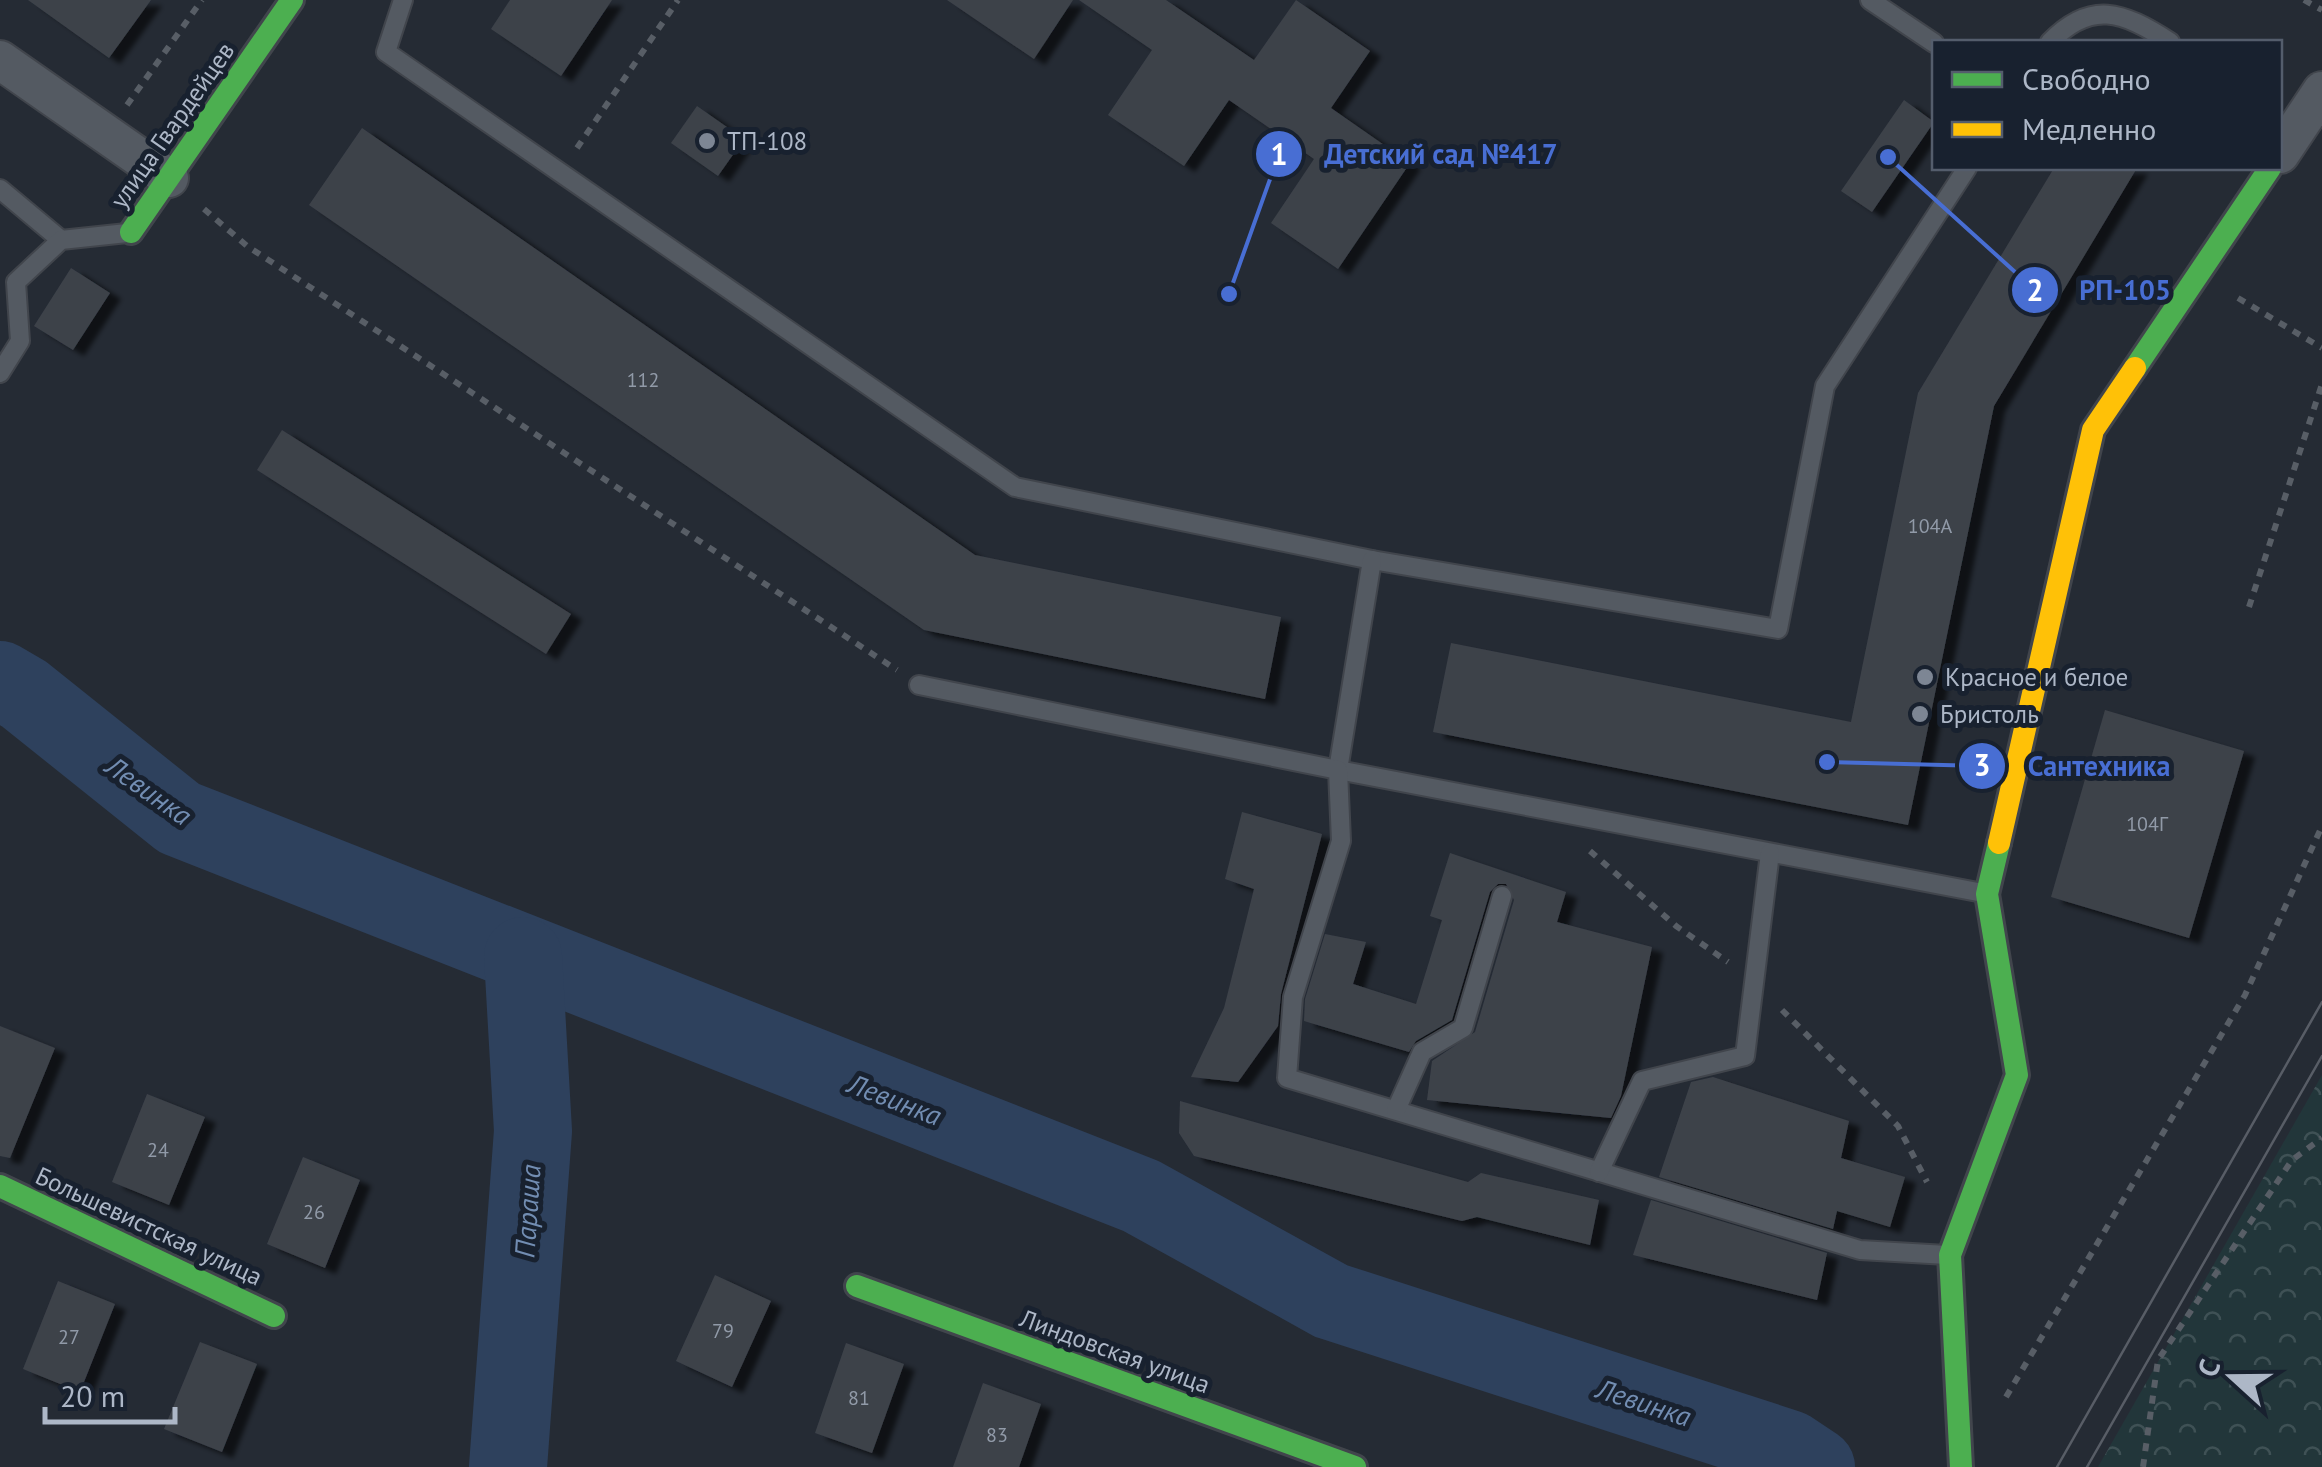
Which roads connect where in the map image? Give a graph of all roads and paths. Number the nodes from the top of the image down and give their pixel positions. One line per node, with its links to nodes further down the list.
1 (202, 0): 15 (path)
2 (292, 0): 19 (street, улица Гвардейцев)
3 (403, 0): 18 (lane)
4 (678, 0): 18 (path)
5 (1870, 0): 11 (lane)
6 (2304, 0): 7 (path)
7 (2315, 3): 8 (path)
8 (2322, 10)
9 (2052, 40): 10 (lane)
10 (2167, 40)
11 (1932, 42)
12 (0, 60): 15 (street)
13 (2322, 90): 14 (street)
14 (2286, 132)
15 (106, 134): 19 (street)
16 (1966, 170): 27 (lane)
17 (2269, 170): 23 (street)
18 (560, 172): 27 (lane)
19 (169, 178): 21 (street, улица Гвардейцев); 29 (path)
20 (0, 189): 22 (lane)
21 (131, 232): 22 (lane)
22 (61, 240): 25 (lane)
23 (2198, 274): 24 (path); 33 (street)
24 (2322, 348)
25 (0, 373)
26 (2322, 384): 28 (path)
27 (1372, 560): 30 (lane)
28 (2249, 607)
29 (919, 685): 30 (lane)
30 (1338, 770): 32 (lane); 35 (lane)
31 (2322, 826): 42 (path)
32 (1770, 852): 33 (lane); 37 (lane)
33 (1987, 894): 39 (street)
34 (1502, 896): 35 (lane)
35 (1396, 1110): 37 (lane)
36 (2322, 1138): 45 (path)
37 (1599, 1172): 39 (lane)
38 (0, 1186): 41 (street, Большевистская улица)
39 (1950, 1255): 44 (street)
40 (857, 1286): 43 (street, Линдовская улица)
41 (274, 1316)
42 (2003, 1402)
43 (1355, 1467)
44 (1961, 1467)
45 (2144, 1467)

